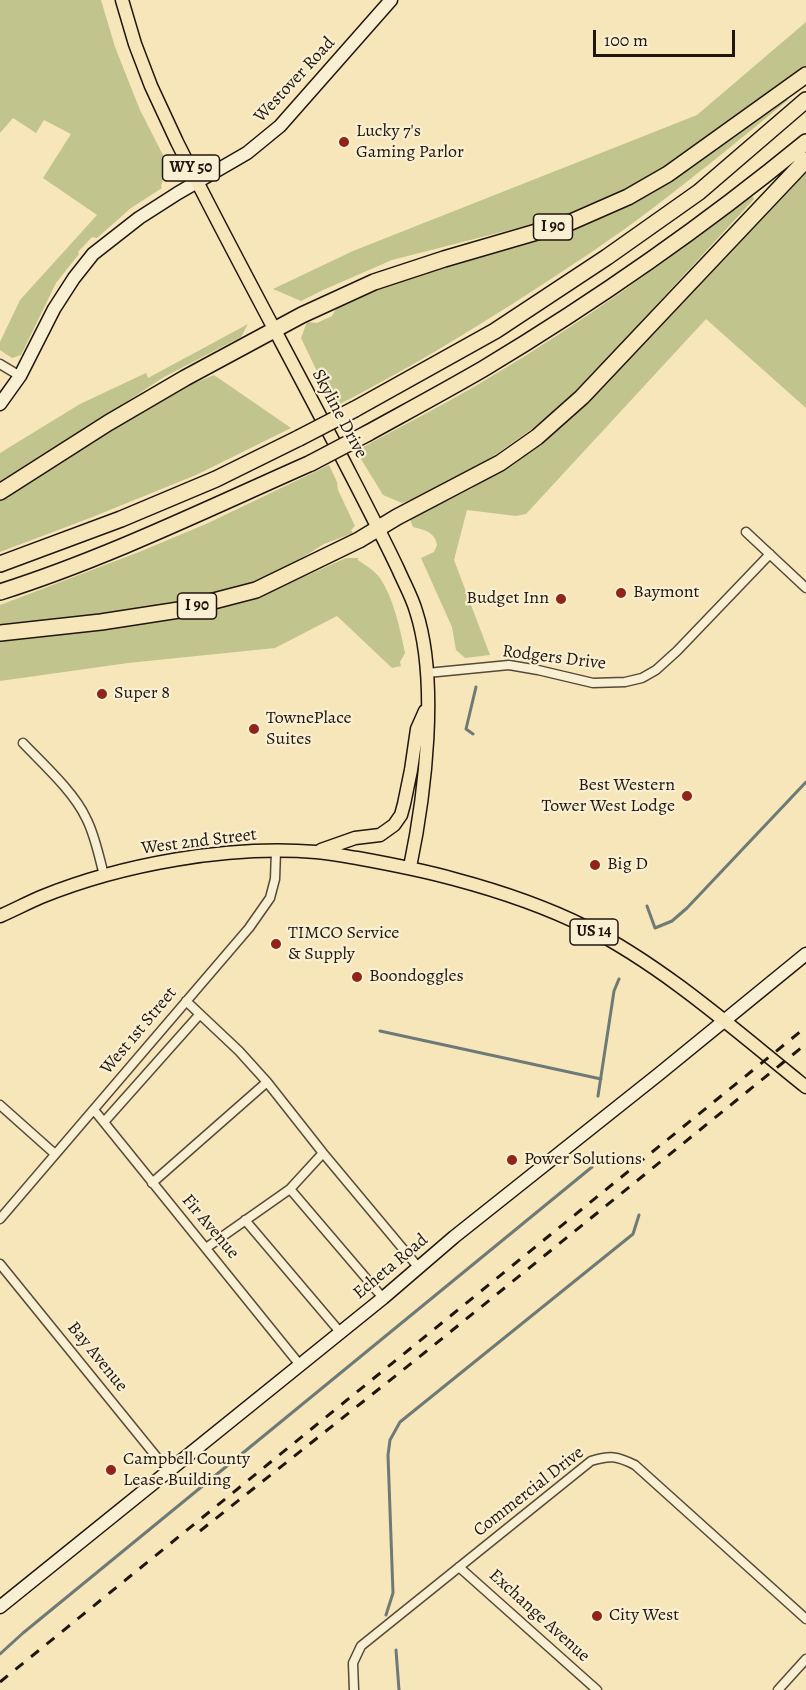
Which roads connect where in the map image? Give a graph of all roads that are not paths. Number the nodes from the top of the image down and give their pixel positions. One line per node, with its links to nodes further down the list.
1 (122, 0): 7 (main road, Skyline Drive / WY 50)
2 (391, 0): 7 (street, Westover Road)
3 (806, 75): 8 (highway, I 90)
4 (806, 100): 16 (highway, bridge)
5 (806, 142): 18 (highway, bridge)
6 (806, 160): 13 (highway, I 90)
7 (198, 182): 8 (main road, Skyline Drive / WY 50); 10 (street, Westover Road)
8 (275, 330): 12 (highway, I 90); 13 (main road, Skyline Drive)
9 (0, 364): 10 (street)
10 (20, 376): 11 (street, Westover Road)
11 (0, 404)
12 (0, 492)
13 (379, 528): 19 (highway, I 90); 20 (main road, Skyline Drive)
14 (746, 532): 15 (street)
15 (770, 554): 17 (street); 20 (street, Rodgers Drive)
16 (0, 564)
17 (806, 588)
18 (0, 592)
19 (0, 633)
20 (427, 673): 21 (main road, Skyline Drive)
21 (428, 705): 24 (main road); 25 (main road, Skyline Drive)
22 (24, 743): 26 (street)
23 (276, 851): 24 (main road, West 2nd Street); 26 (main road, West 2nd Street); 29 (street, West 1st Street)
24 (317, 852): 25 (main road, West 2nd Street)
25 (410, 867): 31 (main road, US 14)
26 (104, 875): 27 (main road, West 2nd Street)
27 (0, 916)
28 (806, 954): 31 (street, Echeta Road)
29 (186, 1001): 30 (street); 35 (street, West 1st Street)
30 (200, 1014): 32 (street); 36 (street)
31 (725, 1021): 33 (main road, US 14); 45 (street, Echeta Road)
32 (267, 1082): 37 (street); 39 (street)
33 (806, 1086)
34 (0, 1105): 38 (street)
35 (94, 1110): 36 (street, Fir Avenue); 38 (street, West 1st Street)
36 (104, 1122): 39 (street, Fir Avenue)
37 (323, 1153): 40 (street); 45 (street)
38 (55, 1154): 41 (street, West 1st Street)
39 (152, 1183): 43 (street, Fir Avenue)
40 (290, 1189): 42 (street); 46 (street)
41 (0, 1219)
42 (245, 1220): 43 (street); 47 (street)
43 (206, 1248): 48 (street, Fir Avenue)
44 (0, 1264): 49 (street, Bay Avenue)
45 (419, 1268): 46 (street, Echeta Road)
46 (383, 1298): 47 (street, Echeta Road)
47 (340, 1332): 48 (street, Echeta Road)
48 (300, 1365): 49 (street, Echeta Road)
49 (168, 1471): 51 (street, Echeta Road)
50 (459, 1567): 52 (street, Commercial Drive); 54 (street, Commercial Drive); 55 (street, Exchange Avenue)
51 (0, 1607)
52 (806, 1619)
53 (806, 1659): 56 (street)
54 (354, 1690)
55 (597, 1690)
56 (778, 1690)

